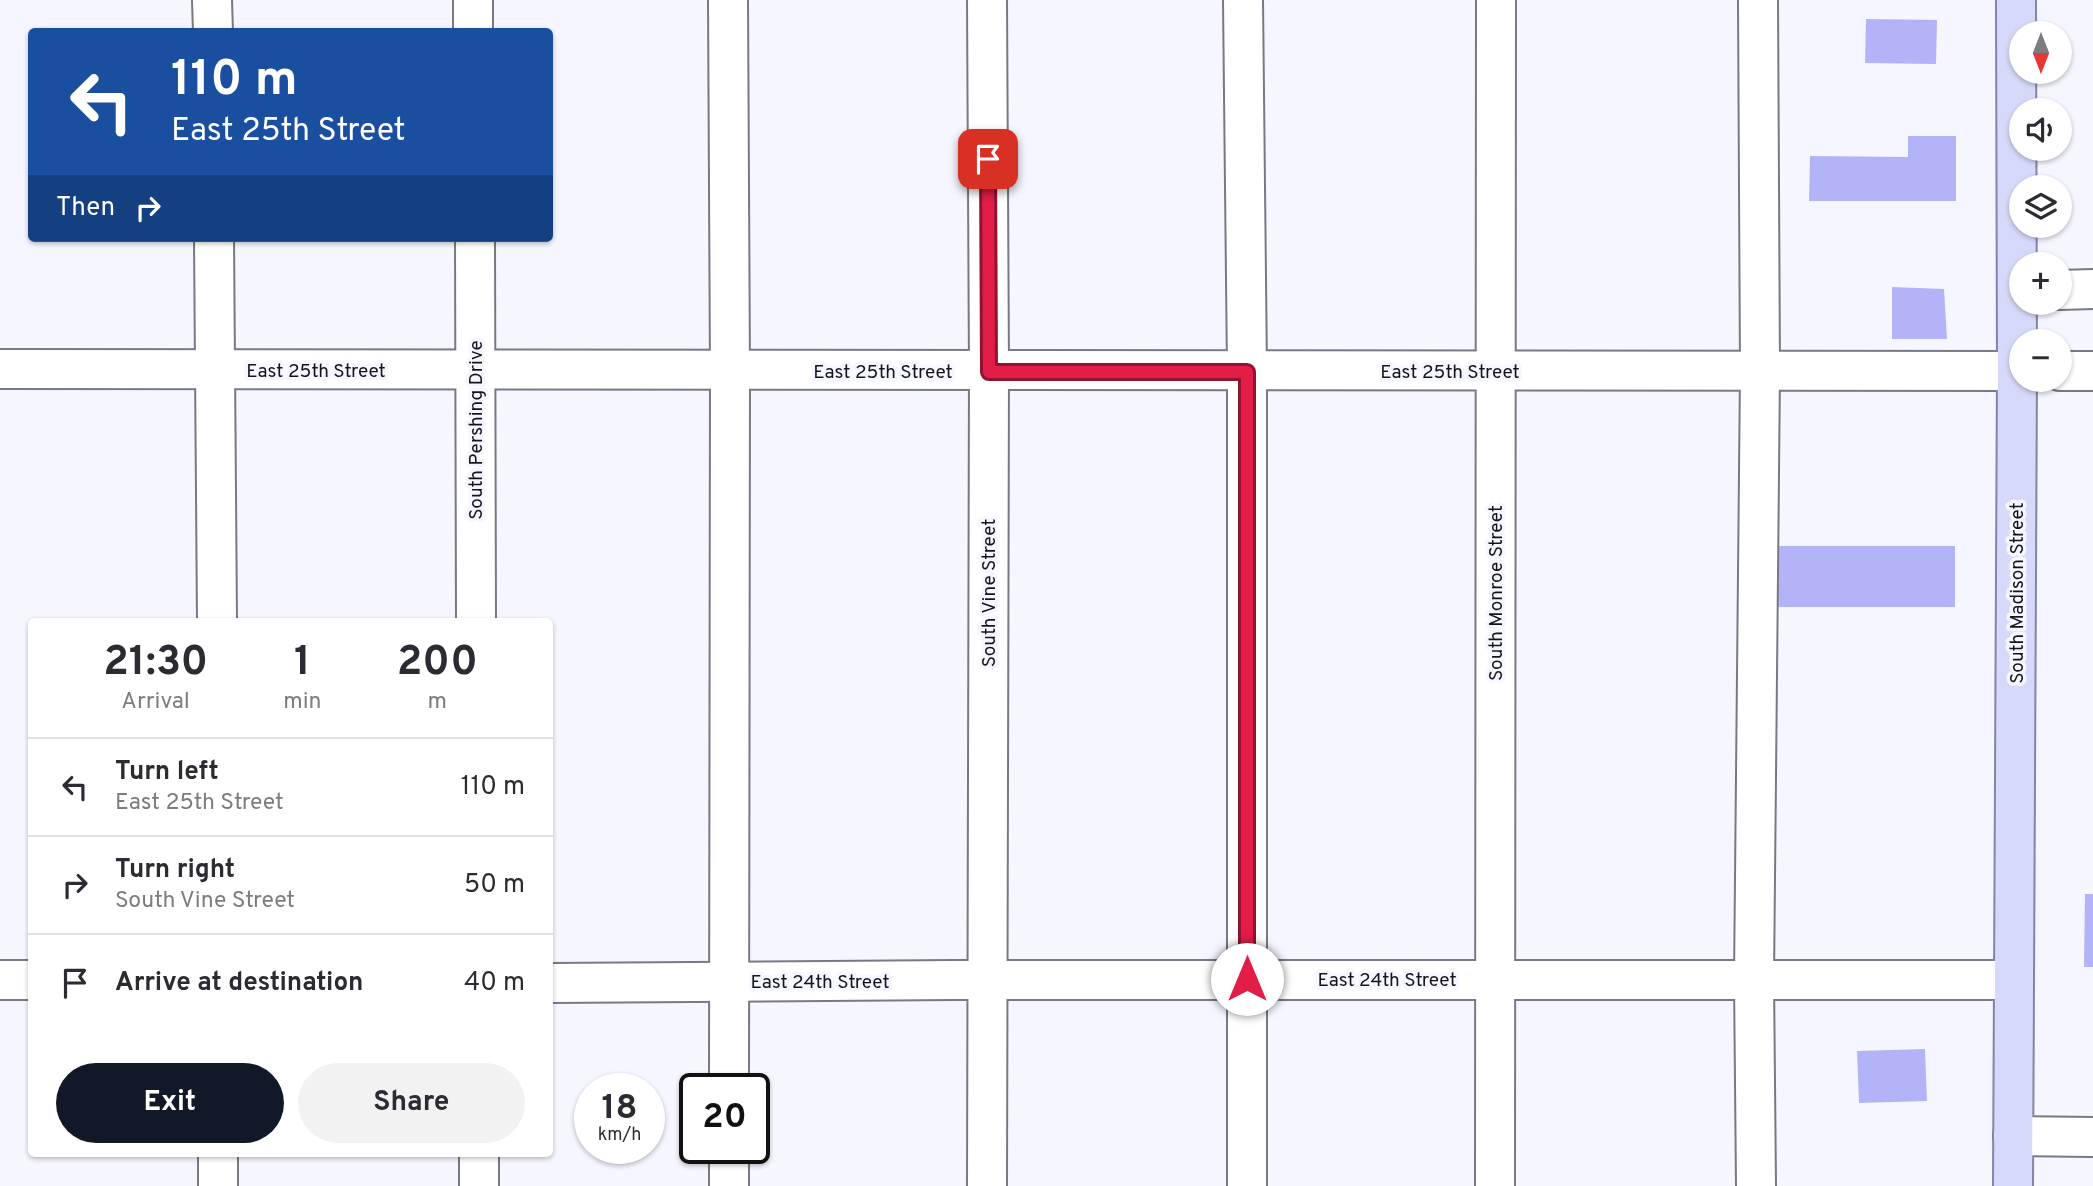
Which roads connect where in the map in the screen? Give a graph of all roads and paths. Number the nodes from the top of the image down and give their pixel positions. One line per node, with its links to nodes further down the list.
1 (212, 0): 9 (street)
2 (473, 0): 10 (street)
3 (728, 0): 19 (street)
4 (987, 0): 21 (street, South Vine Street)
5 (1243, 0): 22 (street)
6 (1496, 0): 23 (street, South Monroe Street)
7 (1758, 0): 24 (street)
8 (2016, 0): 13 (main road, South Madison Street)
9 (213, 28)
10 (473, 28)
11 (214, 242): 17 (street)
12 (475, 242): 18 (street, South Pershing Drive)
13 (2019, 252)
14 (2093, 289): 15 (street)
15 (2072, 290)
16 (0, 369): 17 (street, East 25th Street)
17 (216, 370): 18 (street, East 25th Street); 28 (street)
18 (475, 370): 19 (street, East 25th Street); 29 (street, South Pershing Drive)
19 (730, 371): 21 (street, East 25th Street); 37 (street)
20 (2093, 371): 26 (street)
21 (989, 372): 22 (street, East 25th Street); 35 (street, South Vine Street)
22 (1247, 372): 23 (street, East 25th Street); 30 (street)
23 (1495, 372): 24 (street, East 25th Street); 31 (street, South Monroe Street)
24 (1760, 372): 25 (street, East 25th Street); 32 (street)
25 (2009, 372)
26 (2072, 372)
27 (2019, 392): 36 (main road, South Madison Street)
28 (217, 618)
29 (476, 618)
30 (1247, 979): 31 (street, East 24th Street); 35 (street, East 24th Street); 49 (street)
31 (1494, 979): 32 (street, East 24th Street); 50 (street, South Monroe Street)
32 (1754, 979): 36 (street, East 24th Street); 51 (street)
33 (0, 980): 34 (street)
34 (28, 980)
35 (986, 980): 37 (street, East 24th Street); 48 (street, South Vine Street)
36 (2014, 980): 40 (main road, South Madison Street)
37 (730, 982): 38 (street, East 24th Street); 39 (street)
38 (553, 983)
39 (729, 1073)
40 (2013, 1136): 41 (street); 52 (main road, South Madison Street)
41 (2093, 1137)
42 (218, 1157): 45 (street)
43 (479, 1157): 46 (street)
44 (729, 1164): 47 (street)
45 (218, 1186)
46 (479, 1186)
47 (729, 1186)
48 (986, 1186)
49 (1247, 1186)
50 (1495, 1186)
51 (1756, 1186)
52 (2013, 1186)

